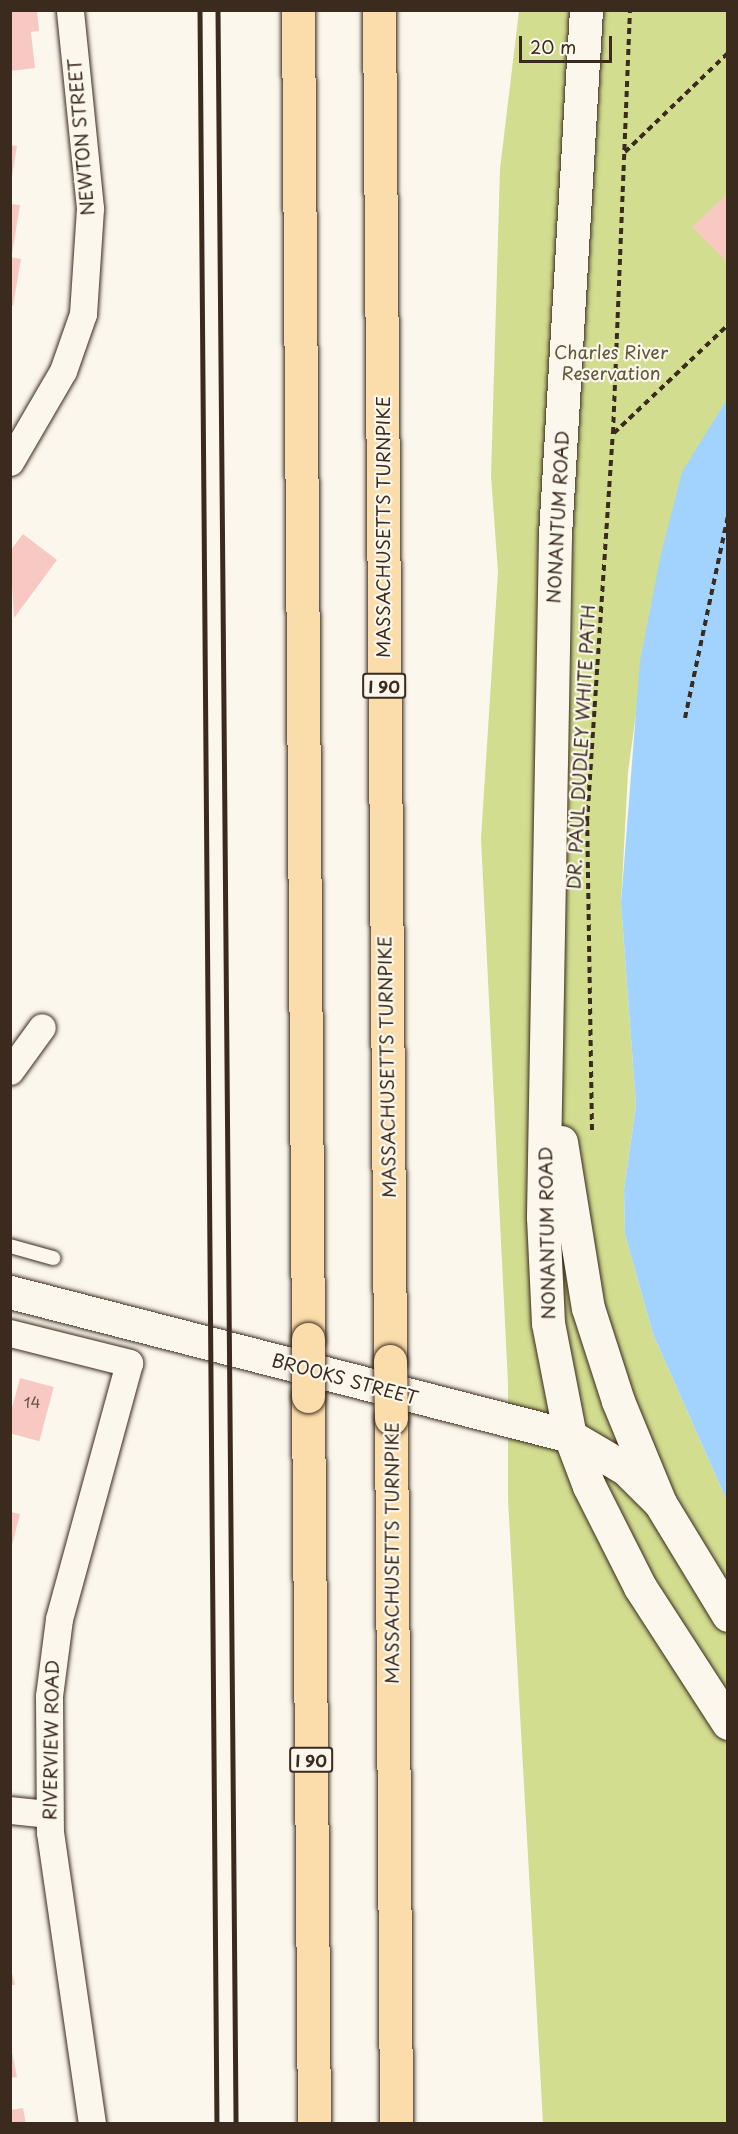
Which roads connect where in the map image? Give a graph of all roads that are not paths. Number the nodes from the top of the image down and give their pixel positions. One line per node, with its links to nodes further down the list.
1 (70, 10): 5 (street, NEWTON STREET)
2 (298, 10): 20 (highway, I 90, bridge)
3 (379, 10): 21 (highway, MASSACHUSETTS TURNPIKE / I 90, bridge)
4 (586, 10): 6 (main road, NONANTUM ROAD)
5 (10, 462)
6 (548, 1024): 13 (main road, NONANTUM ROAD); 14 (main road, NONANTUM ROAD)
7 (42, 1027): 8 (street)
8 (10, 1071)
9 (10, 1246): 10 (lane)
10 (53, 1258)
11 (10, 1292): 13 (main road, BROOKS STREET)
12 (10, 1333): 18 (street, RIVERVIEW ROAD)
13 (570, 1436): 14 (main road, BROOKS STREET); 16 (main road, NONANTUM ROAD)
14 (660, 1503): 15 (main road, NONANTUM ROAD)
15 (728, 1615)
16 (728, 1724)
17 (10, 1810): 18 (street)
18 (48, 1814): 19 (street, RIVERVIEW ROAD)
19 (92, 2124)
20 (314, 2124)
21 (396, 2124)

